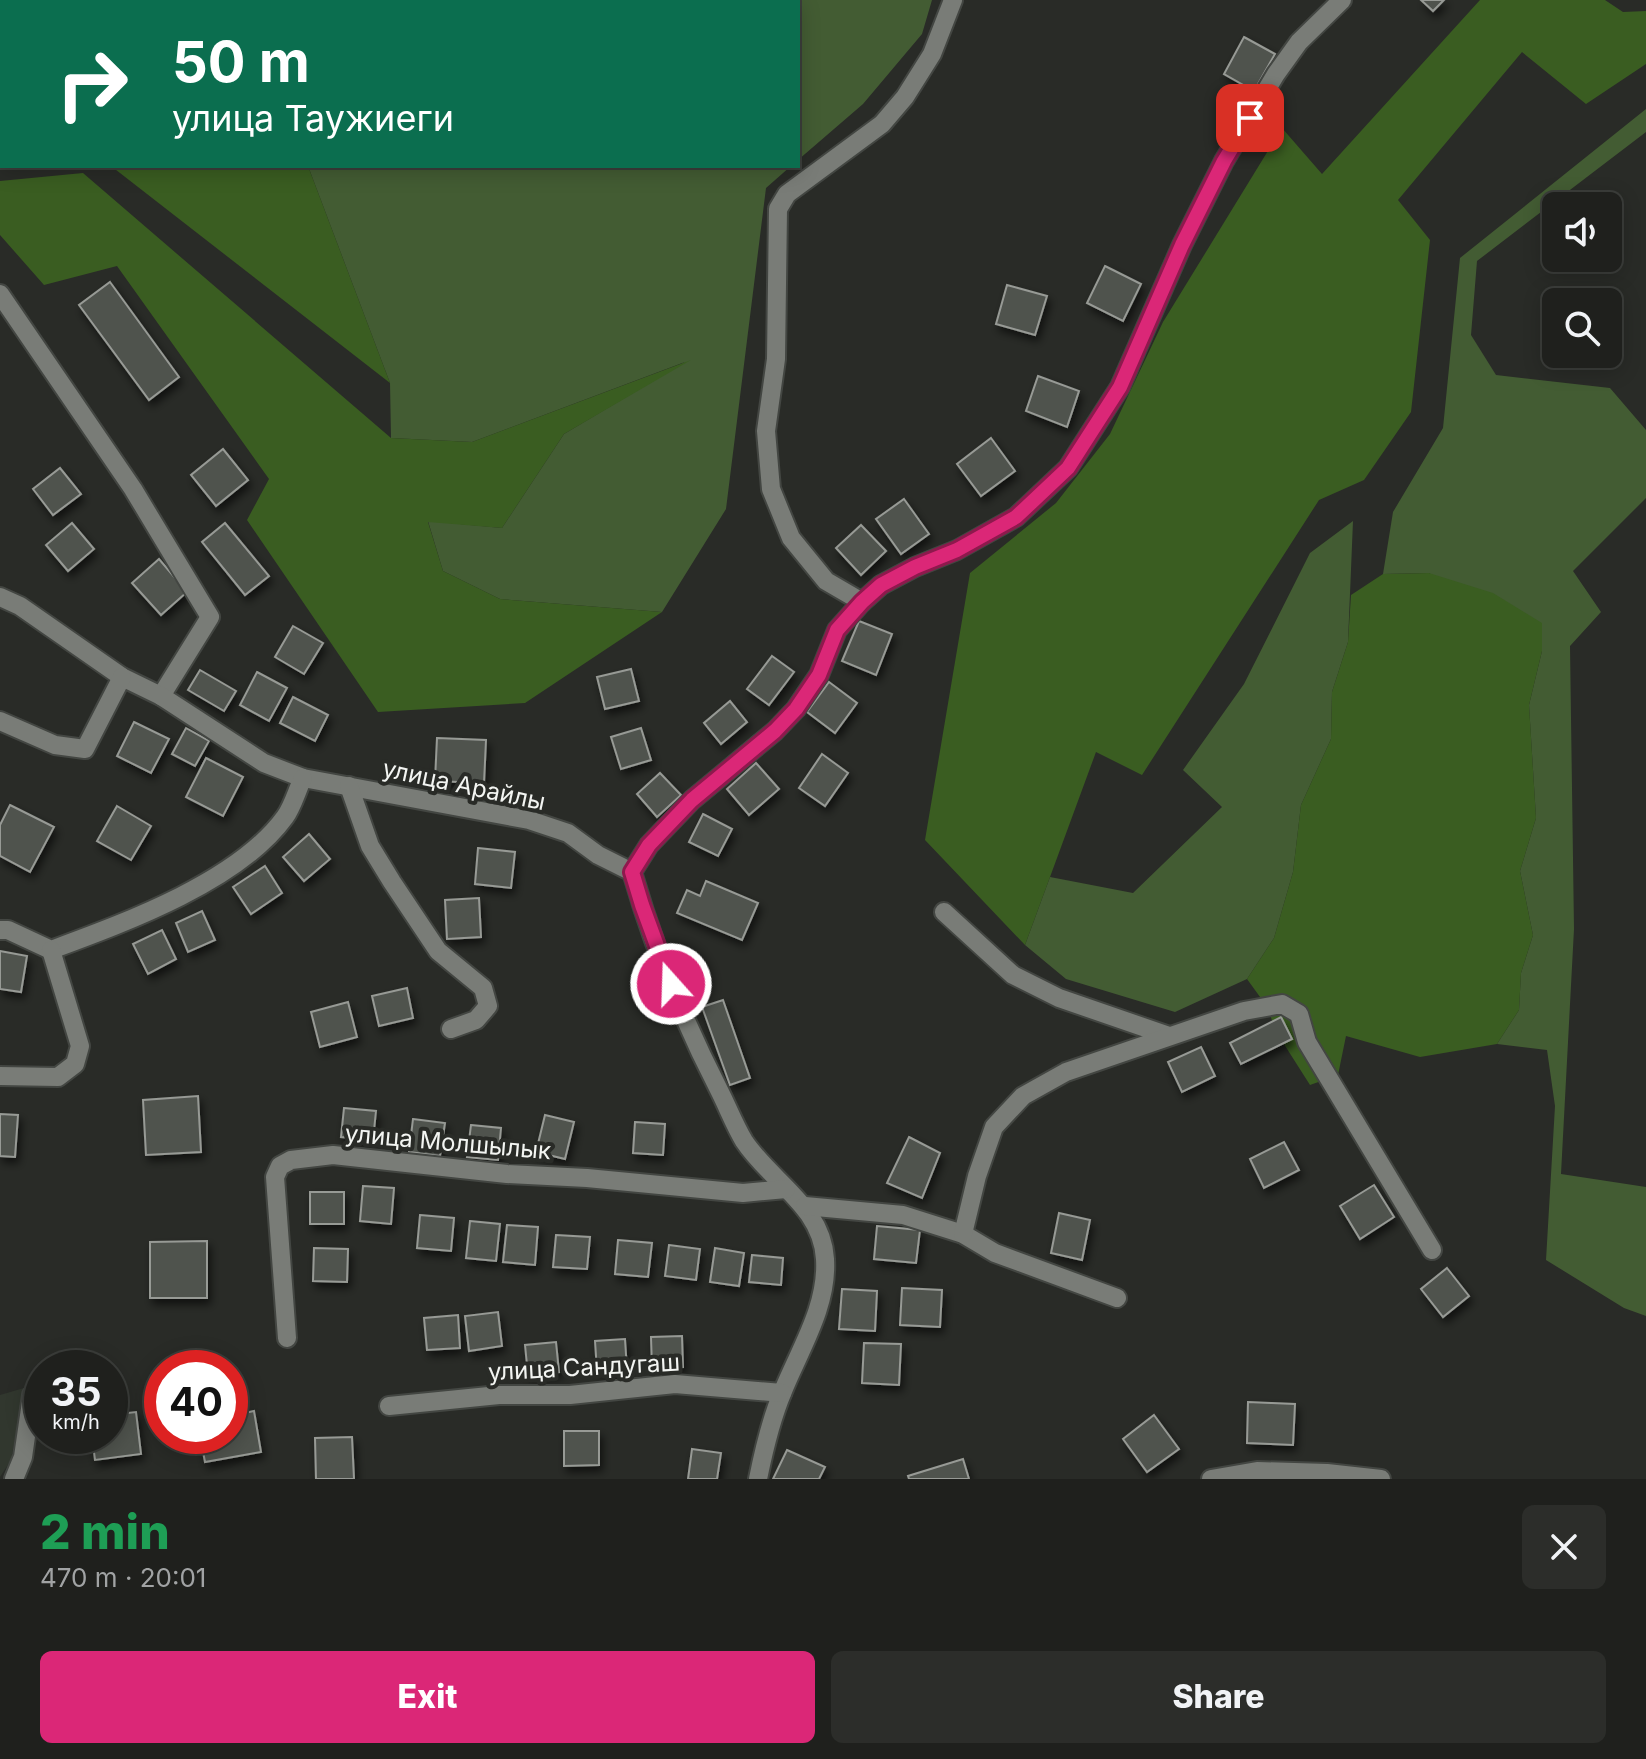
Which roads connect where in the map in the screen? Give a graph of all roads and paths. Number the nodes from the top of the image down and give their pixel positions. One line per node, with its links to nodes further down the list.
1 (953, 0): 5 (street)
2 (1342, 0): 5 (street)
3 (0, 294): 7 (street)
4 (0, 597): 6 (street, улица Арайлы)
5 (862, 602): 11 (street)
6 (122, 677): 7 (street, улица Арайлы); 8 (street)
7 (161, 696): 9 (street, улица Арайлы)
8 (0, 721)
9 (303, 778): 10 (street, улица Арайлы); 14 (street)
10 (349, 786): 11 (street, улица Арайлы); 15 (street, улица Арайлы)
11 (632, 872): 18 (street)
12 (944, 912): 16 (street)
13 (0, 930): 14 (street)
14 (51, 950): 17 (street)
15 (451, 1029)
16 (1169, 1036): 20 (street); 21 (street)
17 (0, 1076)
18 (786, 1189): 19 (street); 23 (street, улица Молшылык)
19 (805, 1206): 20 (street); 24 (street)
20 (963, 1234): 22 (street)
21 (1432, 1250)
22 (1117, 1298)
23 (287, 1338)
24 (782, 1393): 25 (street, улица Сандугаш); 28 (street)
25 (389, 1406)
26 (24, 1450): 27 (street)
27 (14, 1479)
28 (758, 1479)
29 (1211, 1479): 30 (street)
30 (1381, 1479)

